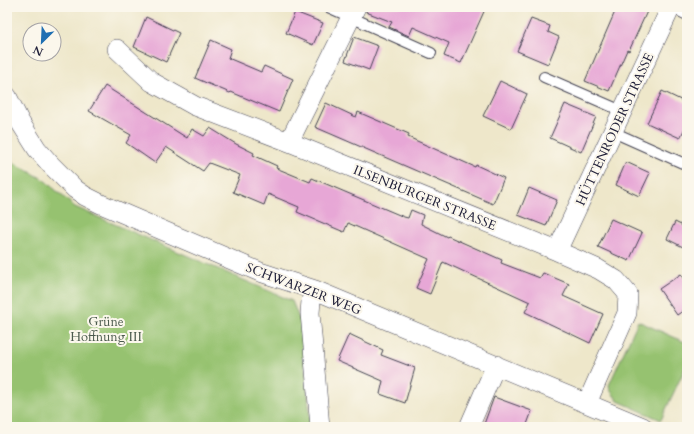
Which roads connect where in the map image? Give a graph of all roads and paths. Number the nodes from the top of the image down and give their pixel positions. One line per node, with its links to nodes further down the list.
1 (328, 7): 3 (lane)
2 (671, 7): 4 (lane); 9 (street, HÜTTENRODER STRASSE)
3 (354, 12): 6 (lane); 11 (street)
4 (687, 15)
5 (116, 49): 11 (street, ILSENBURGER STRASSE)
6 (431, 53)
7 (544, 77): 9 (lane)
8 (7, 96): 14 (street, SCHWARZER WEG)
9 (622, 111): 10 (street, HÜTTENRODER STRASSE)
10 (613, 132): 12 (lane); 13 (street, HÜTTENRODER STRASSE)
11 (289, 142): 13 (street, ILSENBURGER STRASSE)
12 (687, 165)
13 (557, 251): 16 (street, ILSENBURGER STRASSE)
14 (315, 290): 15 (street, SCHWARZER WEG); 17 (street)
15 (496, 365): 16 (street, SCHWARZER WEG); 18 (street)
16 (587, 404): 19 (street, SCHWARZER WEG)
17 (320, 427)
18 (469, 427)
19 (643, 427)

